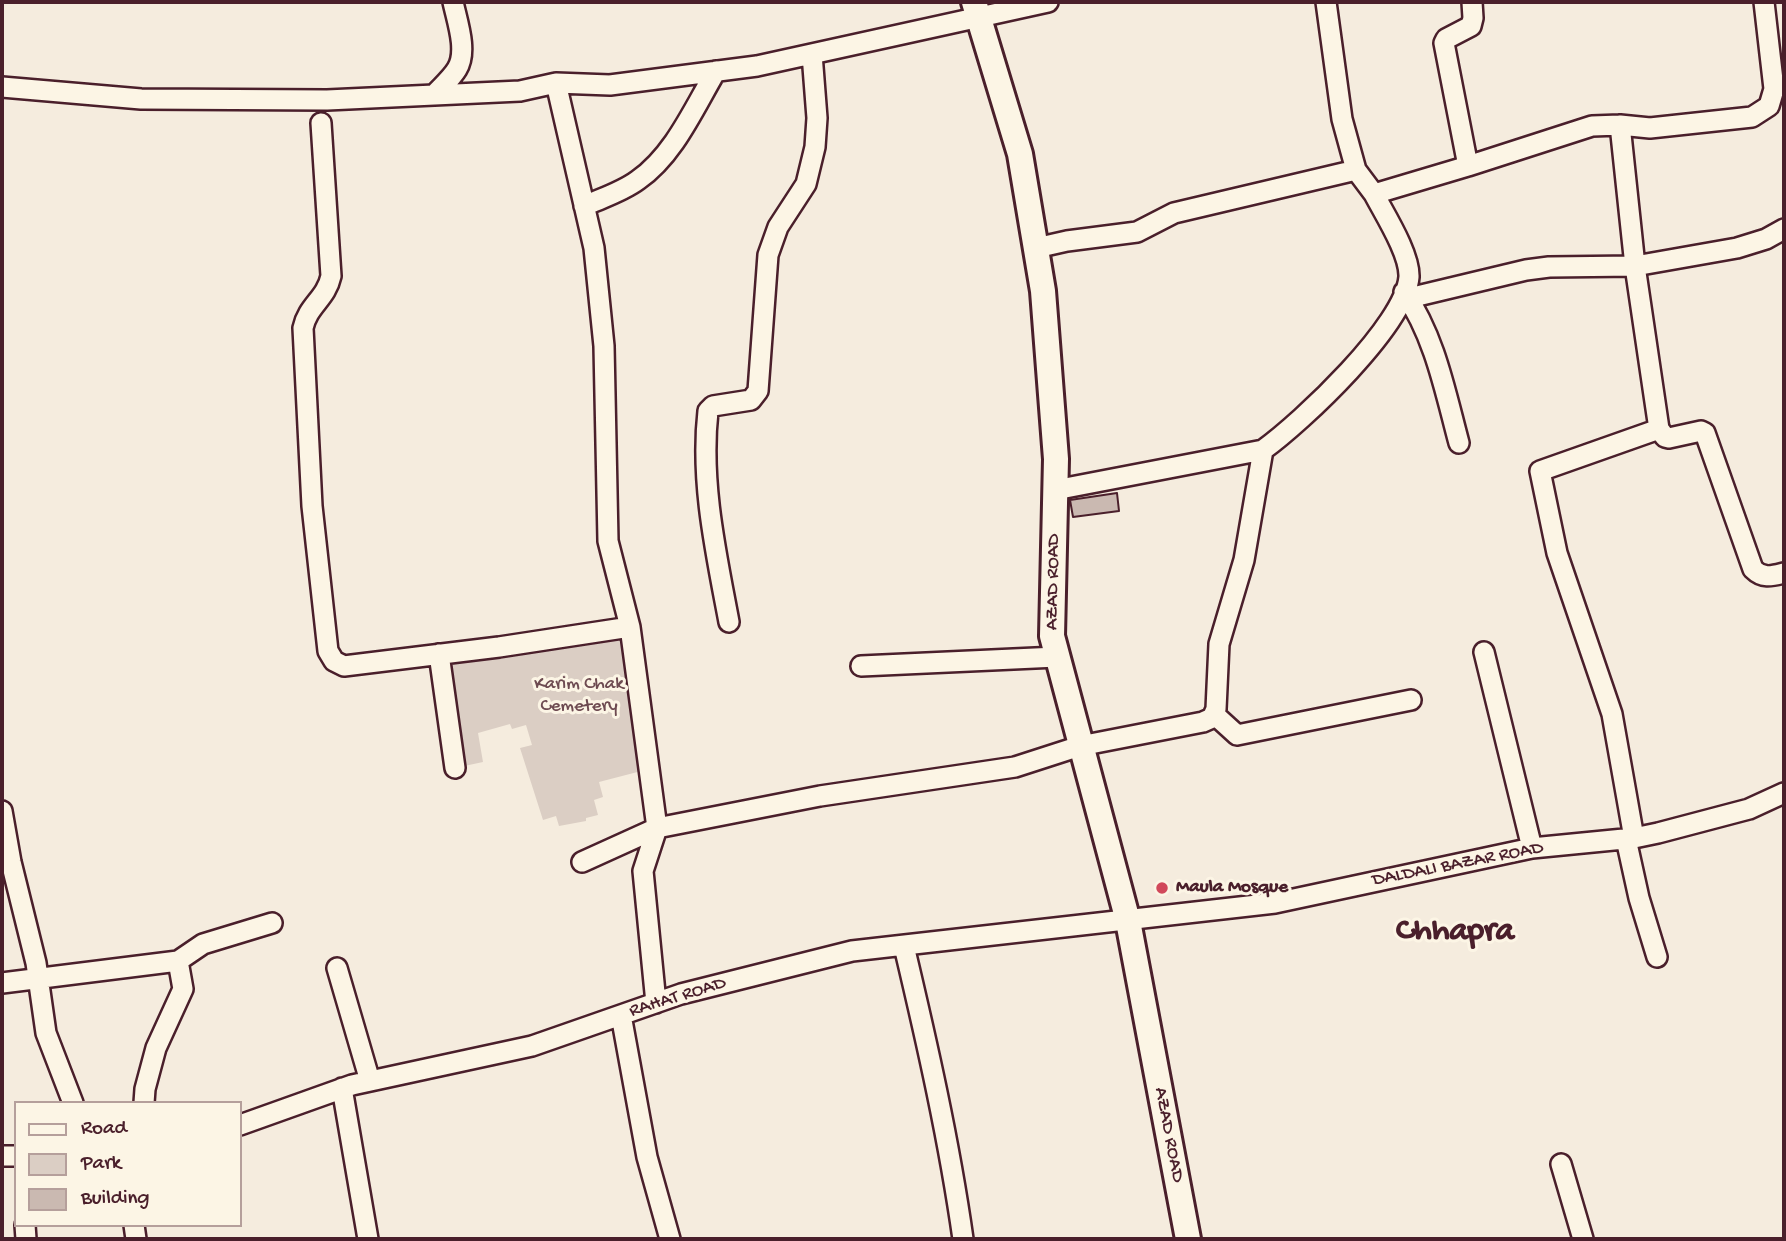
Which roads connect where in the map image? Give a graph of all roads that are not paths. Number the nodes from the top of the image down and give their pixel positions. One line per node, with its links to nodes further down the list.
1 (453, 2): 11 (street)
2 (1048, 2): 6 (street)
3 (1326, 2): 15 (street)
4 (1472, 2): 14 (street)
5 (1764, 2): 13 (street)
6 (976, 9): 7 (street); 19 (street, AZAD ROAD)
7 (812, 54): 8 (street); 27 (street)
8 (716, 71): 9 (street); 17 (street)
9 (556, 83): 11 (street); 17 (street)
10 (2, 87): 11 (street)
11 (434, 95)
12 (321, 123): 30 (street)
13 (1620, 125): 14 (street); 20 (street)
14 (1468, 166): 16 (street)
15 (1356, 170): 16 (street); 19 (street)
16 (1374, 194): 21 (street)
17 (584, 206): 28 (street)
18 (1784, 229): 20 (street)
19 (1035, 248): 25 (street, AZAD ROAD)
20 (1635, 265): 21 (street); 22 (street)
21 (1406, 295): 23 (street); 24 (street)
22 (1659, 429): 26 (street); 40 (street)
23 (1459, 443)
24 (1263, 450): 25 (street); 34 (street)
25 (1055, 490): 31 (street, AZAD ROAD)
26 (1784, 573)
27 (729, 622)
28 (630, 627): 30 (street); 39 (street)
29 (1484, 652): 41 (street)
30 (439, 654): 36 (street)
31 (1057, 657): 32 (street); 35 (street, AZAD ROAD)
32 (861, 666)
33 (1411, 700): 34 (street)
34 (1215, 715): 35 (street)
35 (1080, 746): 39 (street); 43 (street, AZAD ROAD)
36 (455, 768)
37 (1784, 793): 40 (street, DALDALI BAZAR ROAD)
38 (2, 811): 49 (street)
39 (657, 828): 42 (street); 51 (street)
40 (1630, 839): 41 (street, DALDALI BAZAR ROAD); 46 (street)
41 (1532, 848): 43 (street, DALDALI BAZAR ROAD)
42 (582, 862)
43 (1128, 921): 45 (street, RAHAT ROAD); 62 (street, AZAD ROAD)
44 (272, 923): 47 (street)
45 (904, 946): 51 (street, RAHAT ROAD); 61 (street)
46 (1657, 957)
47 (178, 961): 49 (street); 56 (street)
48 (337, 968): 53 (street)
49 (38, 978): 50 (street); 55 (street)
50 (2, 983)
51 (656, 1003): 52 (street, RAHAT ROAD)
52 (621, 1015): 53 (street, RAHAT ROAD); 60 (street)
53 (370, 1081): 54 (street, RAHAT ROAD)
54 (342, 1088): 57 (street, RAHAT ROAD); 59 (street)
55 (72, 1101)
56 (144, 1101)
57 (242, 1124)
58 (1561, 1164): 63 (street)
59 (368, 1239)
60 (670, 1239)
61 (963, 1239)
62 (1188, 1239)
63 (1584, 1239)

